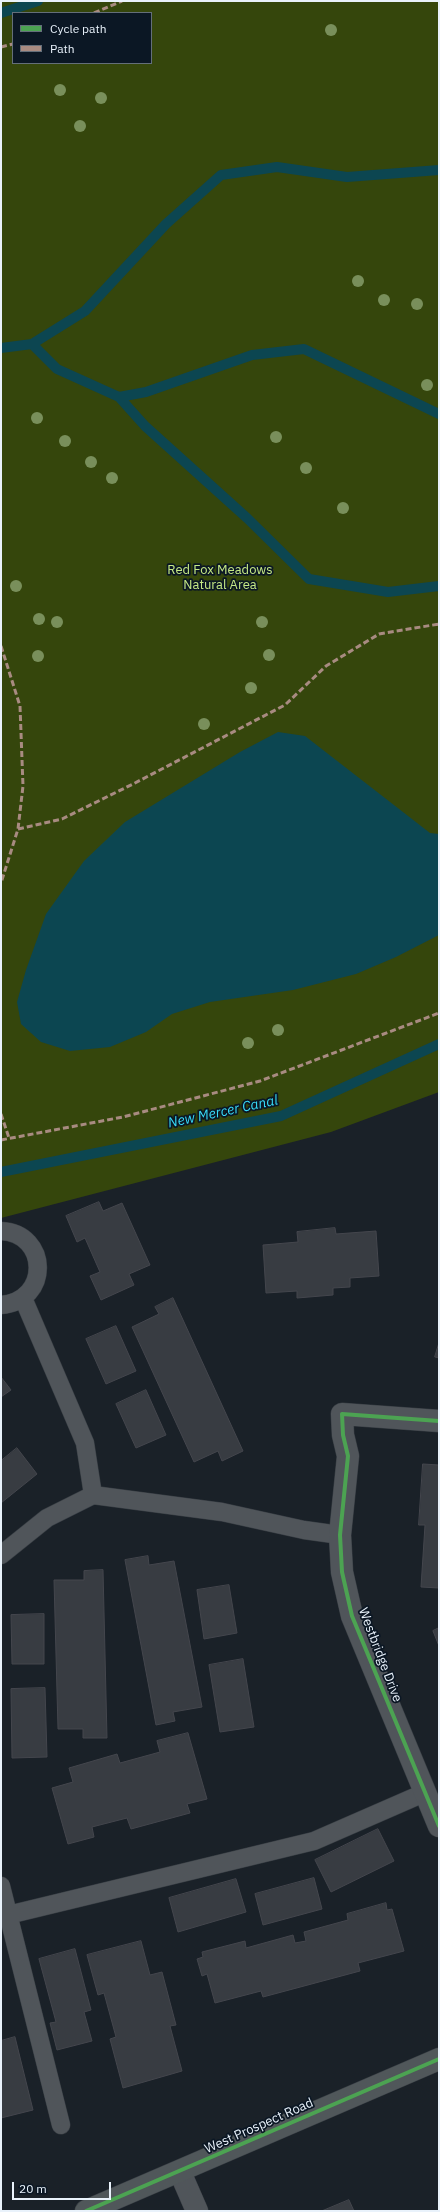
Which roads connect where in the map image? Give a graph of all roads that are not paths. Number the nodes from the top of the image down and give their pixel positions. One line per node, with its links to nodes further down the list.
1 (1, 1232): 2 (lane)
2 (23, 1298): 3 (lane); 5 (lane)
3 (1, 1305)
4 (439, 1421): 6 (street, Westbridge Drive)
5 (93, 1495): 6 (lane); 7 (lane)
6 (340, 1535): 8 (street, Westbridge Drive)
7 (1, 1555)
8 (424, 1793): 9 (street, Westbridge Drive); 11 (lane)
9 (439, 1826)
10 (1, 1886): 11 (lane)
11 (8, 1915): 13 (lane)
12 (439, 2059): 14 (main road, West Prospect Road)
13 (61, 2125)
14 (180, 2172): 15 (main road, West Prospect Road); 16 (street)
15 (86, 2211)
16 (197, 2211)

